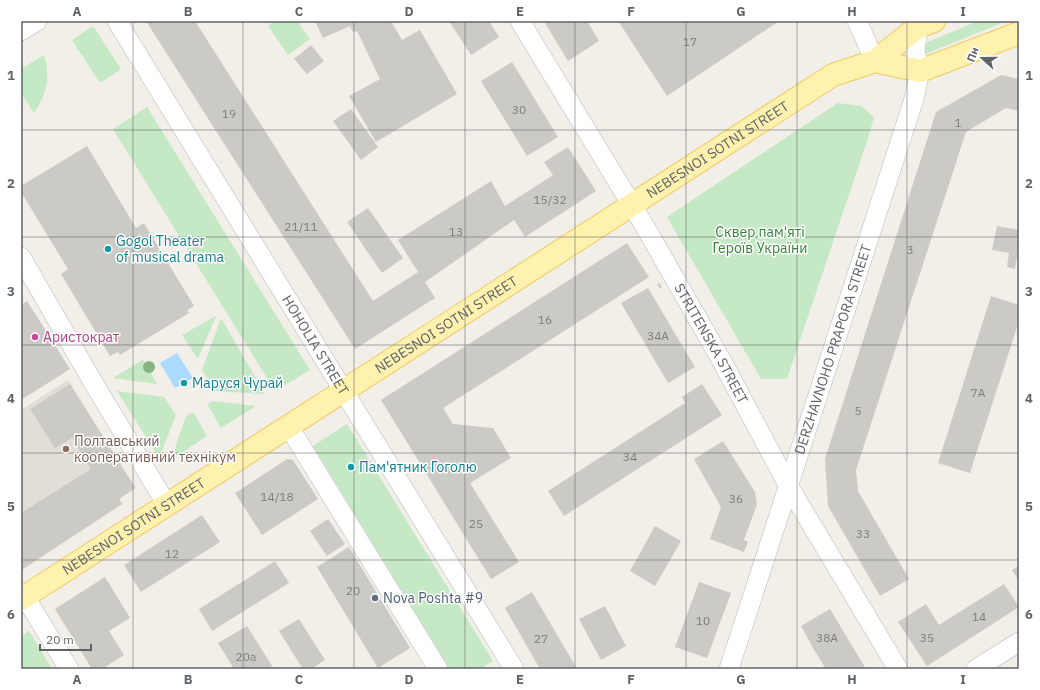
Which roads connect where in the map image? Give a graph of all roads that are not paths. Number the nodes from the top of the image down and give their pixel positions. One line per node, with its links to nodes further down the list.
1 (37, 21): 6 (street)
2 (117, 21): 13 (street, HOHOLIA STREET)
3 (520, 21): 10 (street, STRITENSKA STREET)
4 (857, 21): 8 (street)
5 (926, 24): 8 (main road, NEBESNOI SOTNI STREET); 9 (street, DERZHAVNOHO PRAPORA STREET)
6 (21, 31)
7 (1019, 33): 9 (main road)
8 (875, 61): 9 (main road); 10 (main road, NEBESNOI SOTNI STREET)
9 (920, 71): 15 (street, DERZHAVNOHO PRAPORA STREET)
10 (632, 206): 13 (main road, NEBESNOI SOTNI STREET); 15 (street, STRITENSKA STREET)
11 (21, 257): 12 (street)
12 (26, 277): 16 (street)
13 (343, 390): 14 (main road, NEBESNOI SOTNI STREET); 19 (street, HOHOLIA STREET)
14 (289, 427): 16 (main road, NEBESNOI SOTNI STREET); 21 (street)
15 (789, 487): 22 (street, DERZHAVNOHO PRAPORA STREET); 23 (street, STRITENSKA STREET)
16 (167, 505): 17 (main road, NEBESNOI SOTNI STREET)
17 (23, 598): 20 (street)
18 (1019, 642): 24 (street)
19 (508, 667)
20 (69, 669)
21 (438, 669)
22 (729, 669)
23 (898, 669)
24 (976, 669)

